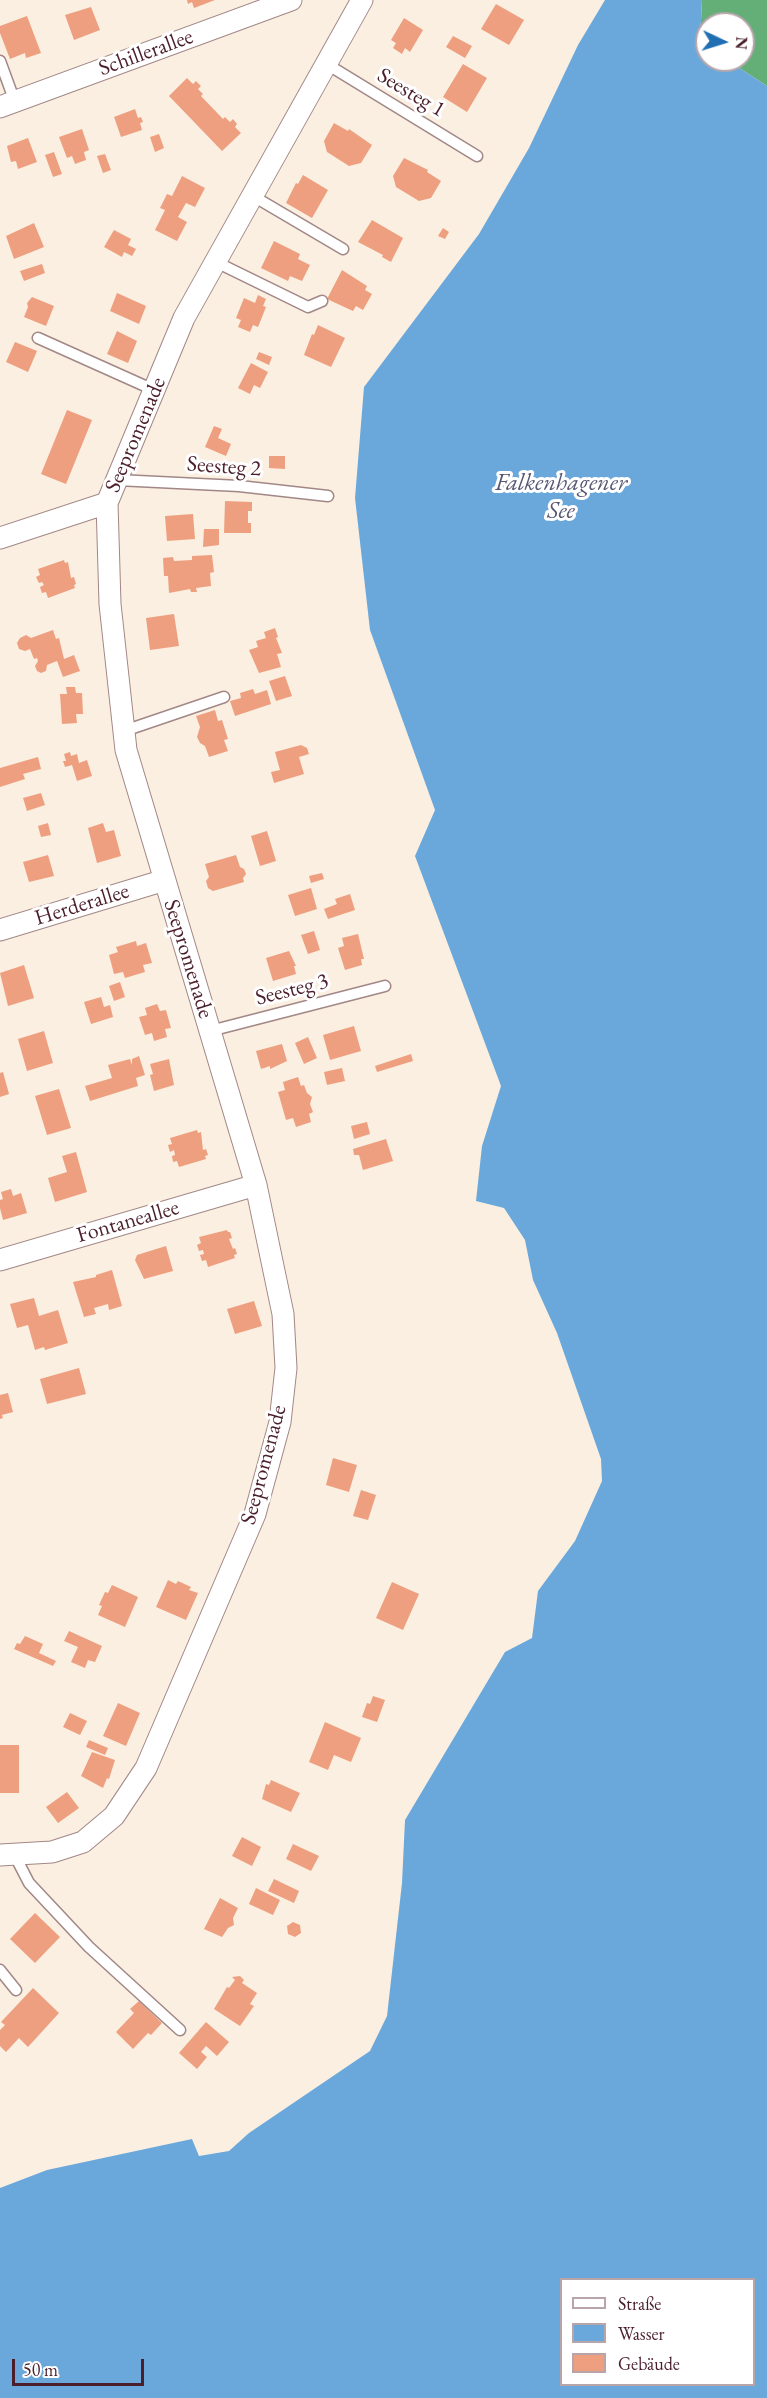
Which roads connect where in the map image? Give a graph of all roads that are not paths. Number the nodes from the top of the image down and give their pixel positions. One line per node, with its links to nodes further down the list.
1 (362, 0): 4 (street, Seepromenade)
2 (282, 2): 5 (street, Schillerallee)
3 (0, 61): 5 (lane)
4 (325, 63): 6 (lane, Seesteg 1); 7 (street, Seepromenade)
5 (8, 104)
6 (477, 156)
7 (253, 196): 8 (lane); 9 (street, Seepromenade)
8 (343, 249)
9 (216, 262): 10 (lane); 12 (street, Seepromenade)
10 (322, 301)
11 (38, 338): 12 (lane)
12 (154, 390): 13 (street, Seepromenade)
13 (117, 480): 14 (lane, Seesteg 2); 15 (street, Seepromenade)
14 (328, 496)
15 (107, 503): 16 (street); 18 (street, Seepromenade)
16 (0, 538)
17 (224, 697): 18 (lane)
18 (124, 731): 19 (street, Seepromenade)
19 (165, 880): 20 (street, Herderallee); 22 (street, Seepromenade)
20 (0, 930)
21 (385, 986): 22 (lane, Seesteg 3)
22 (210, 1031): 23 (street, Seepromenade)
23 (256, 1185): 24 (street, Fontaneallee); 25 (street, Seepromenade)
24 (0, 1260)
25 (7, 1855): 28 (lane)
26 (0, 1970): 27 (lane)
27 (16, 1990)
28 (180, 2030)

